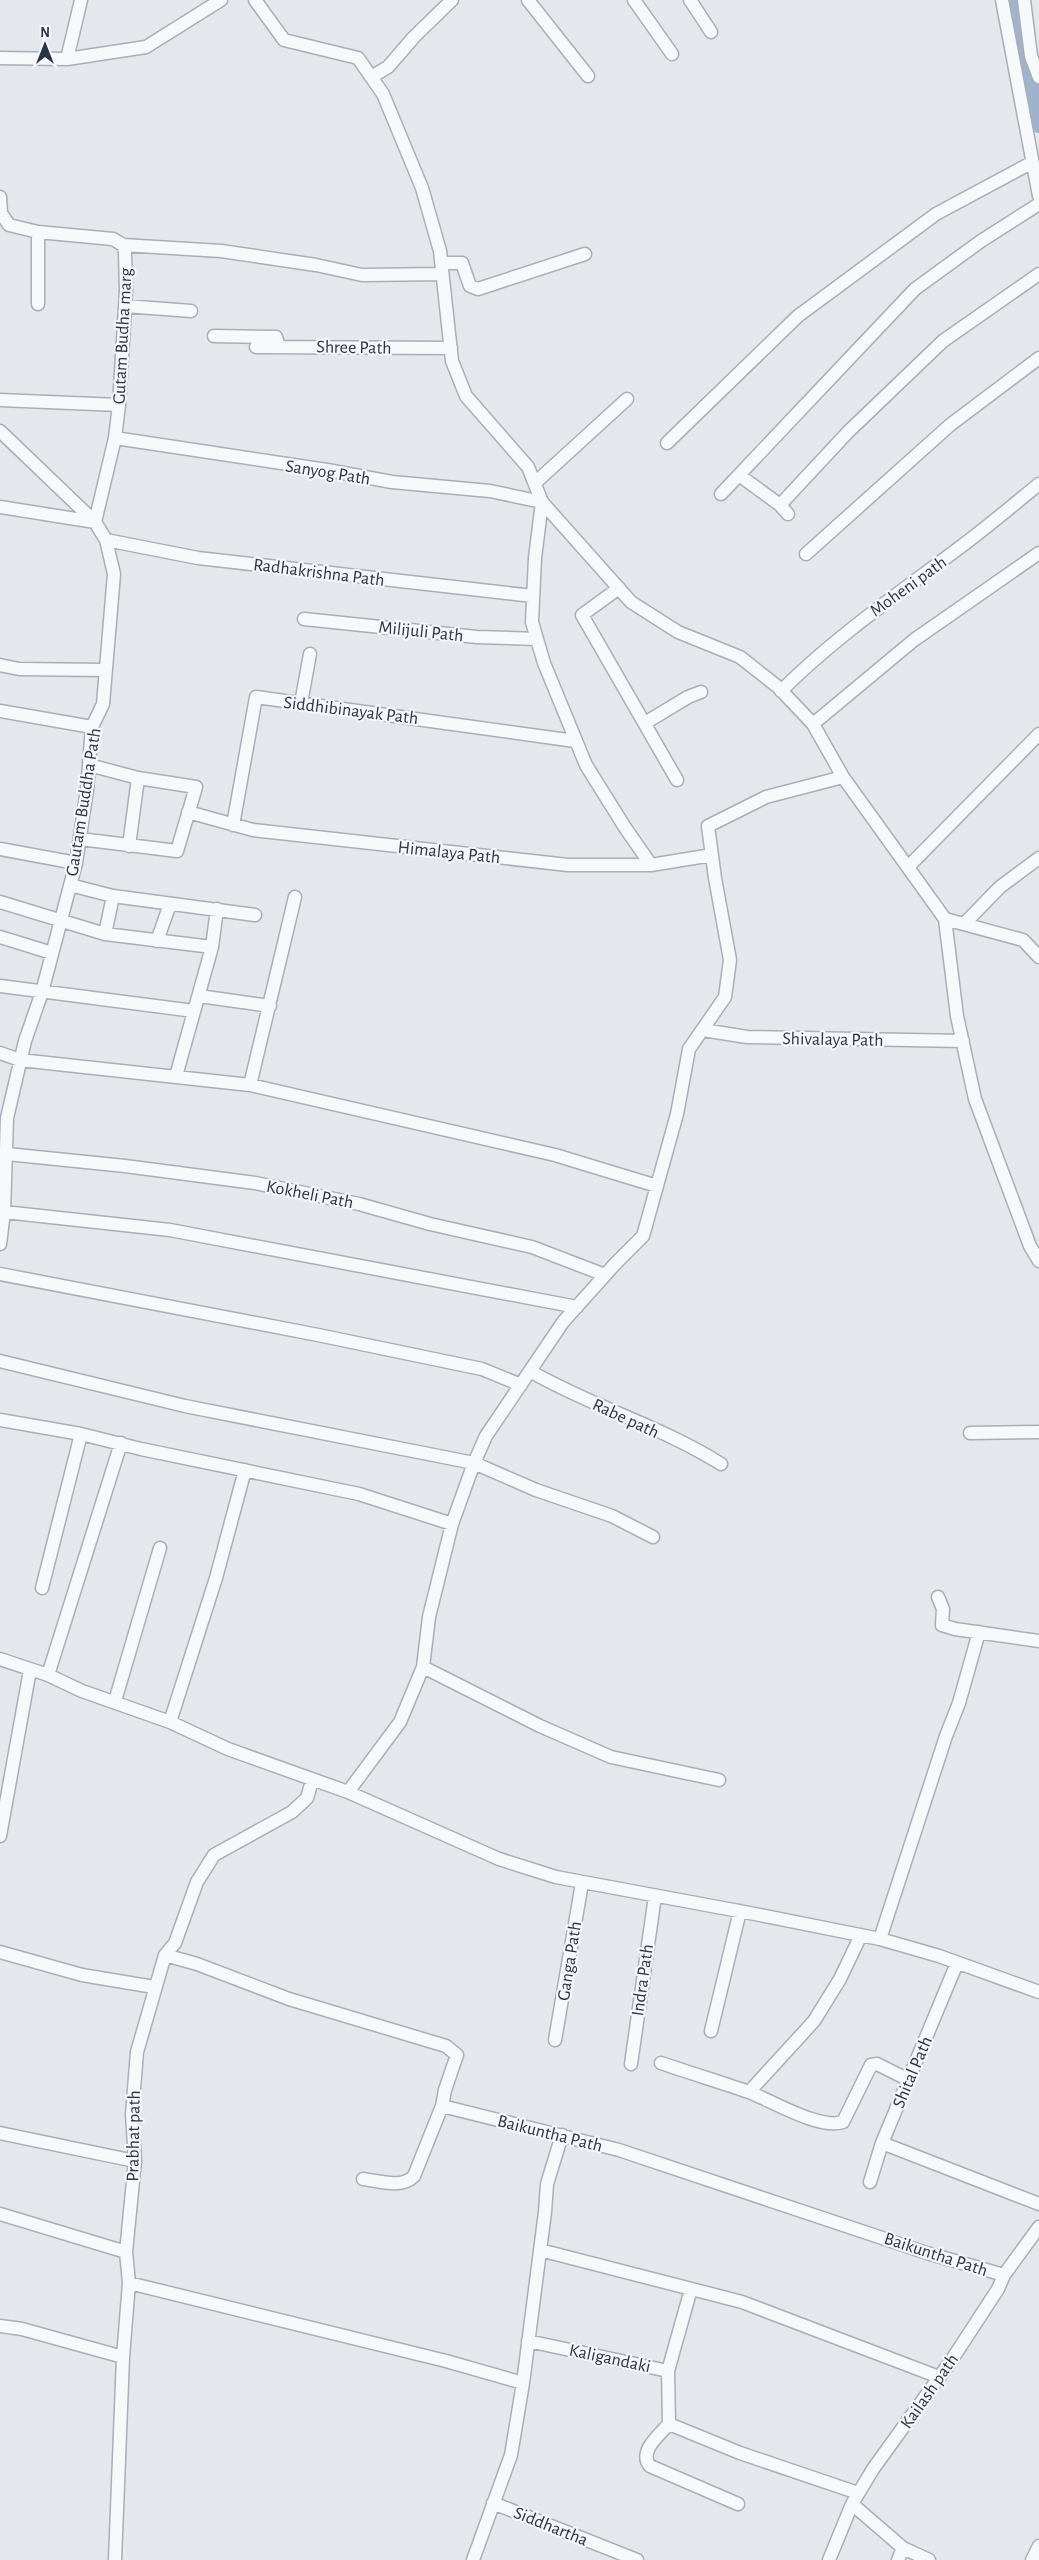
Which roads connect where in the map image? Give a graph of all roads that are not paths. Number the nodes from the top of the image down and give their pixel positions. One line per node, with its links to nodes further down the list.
1 (81, 0): 13 (street)
2 (221, 0): 13 (street)
3 (255, 0): 15 (street)
4 (452, 0): 15 (street)
5 (528, 0): 14 (street)
6 (634, 0): 11 (street)
7 (690, 0): 10 (street)
8 (1002, 0): 17 (street)
9 (1024, 0): 16 (street)
10 (711, 32)
11 (672, 54)
12 (0, 58): 13 (street)
13 (67, 59)
14 (588, 76)
15 (371, 77): 24 (street)
16 (1039, 77)
17 (1031, 163): 18 (street); 39 (street)
18 (1039, 196)
19 (0, 197): 21 (street, Gutam Budha marg)
20 (1039, 204): 40 (street)
21 (38, 232): 22 (street, Gutam Budha marg); 26 (street)
22 (123, 244): 24 (street); 27 (street, Gutam Budha marg)
23 (585, 254): 24 (street)
24 (441, 268): 32 (street)
25 (1039, 274): 40 (street)
26 (38, 304)
27 (125, 306): 28 (street); 36 (street, Gutam Budha marg)
28 (191, 311)
29 (214, 336): 31 (street)
30 (256, 347): 31 (street, Shree Path)
31 (279, 347): 32 (street, Shree Path)
32 (451, 348): 41 (street)
33 (1039, 358): 49 (street)
34 (627, 399): 41 (street)
35 (0, 400): 36 (street)
36 (119, 405): 38 (street, Gutam Budha marg)
37 (0, 431): 46 (street)
38 (115, 438): 44 (street, Sanyog Path); 46 (street, Gutam Budha marg)
39 (667, 443)
40 (739, 475): 43 (street)
41 (535, 483): 44 (street)
42 (1039, 484): 57 (street, Moheni path)
43 (721, 494)
44 (542, 502): 50 (street); 51 (street)
45 (0, 507): 46 (street)
46 (95, 522): 47 (street)
47 (106, 540): 51 (street, Radhakrishna Path); 56 (street, Gautam Buddha Path)
48 (1039, 553): 62 (street)
49 (806, 554)
50 (619, 588): 57 (street); 61 (street)
51 (533, 596): 53 (street)
52 (304, 619): 53 (street, Milijuli Path)
53 (537, 639): 65 (street)
54 (310, 654): 59 (street)
55 (0, 665): 56 (street)
56 (106, 670): 63 (street, Gautam Buddha Path)
57 (781, 691): 62 (street)
58 (701, 692): 61 (street)
59 (300, 703): 65 (street, Siddhibinayak Path); 71 (street, Siddhibinayak Path)
60 (0, 711): 63 (street)
61 (645, 723): 69 (street)
62 (812, 724): 67 (street)
63 (92, 727): 66 (street, Gautam Buddha Path)
64 (1039, 734): 79 (street)
65 (575, 741): 78 (street)
66 (89, 765): 68 (street); 72 (street, Gautam Buddha Path)
67 (843, 776): 75 (street); 79 (street)
68 (138, 778): 70 (street); 73 (street)
69 (677, 780)
70 (188, 812): 71 (street, Himalaya Path); 73 (street)
71 (233, 826): 78 (street, Himalaya Path)
72 (80, 839): 73 (street); 77 (street, Gautam Buddha Path)
73 (129, 846)
74 (0, 849): 77 (street)
75 (712, 856): 78 (street, Himalaya Path); 101 (street)
76 (1039, 859): 89 (street)
77 (76, 863): 80 (street, Gautam Buddha Path)
78 (651, 865)
79 (908, 867): 87 (street)
80 (70, 885): 81 (street); 88 (street, Gautam Buddha Path)
81 (113, 896): 84 (street); 90 (street)
82 (295, 897): 99 (street)
83 (0, 902): 88 (street)
84 (170, 904): 85 (street); 92 (street)
85 (217, 909): 86 (street); 93 (street)
86 (255, 915)
87 (945, 919): 89 (street); 102 (street)
88 (60, 920): 90 (street); 94 (street, Gautam Buddha Path)
89 (964, 924): 95 (street)
90 (105, 934): 92 (street)
91 (0, 937): 94 (street)
92 (157, 941): 93 (street)
93 (212, 947): 98 (street)
94 (52, 953): 97 (street, Gautam Buddha Path)
95 (1039, 957)
96 (0, 986): 97 (street)
97 (42, 992): 100 (street); 104 (street, Gautam Buddha Path)
98 (199, 996): 99 (street); 100 (street)
99 (270, 1006): 106 (street)
100 (194, 1011): 105 (street)
101 (703, 1030): 102 (street, Shivalaya Path); 109 (street)
102 (963, 1041): 112 (street)
103 (0, 1053): 104 (street)
104 (20, 1060): 105 (street); 107 (street, Gautam Buddha Path)
105 (176, 1076): 106 (street)
106 (250, 1085): 109 (street)
107 (4, 1117): 108 (street, Gautam Buddha Path)
108 (6, 1154): 110 (street, Gautam Buddha Path); 114 (street, Kokheli Path)
109 (658, 1186): 114 (street)
110 (4, 1212): 111 (street, Gautam Buddha Path); 115 (street)
111 (0, 1244)
112 (1039, 1261)
113 (0, 1274): 118 (street)
114 (605, 1275): 115 (street)
115 (577, 1307): 117 (street)
116 (0, 1361): 124 (street)
117 (530, 1371): 118 (street); 125 (street, Rabe path)
118 (521, 1385): 124 (street)
119 (0, 1420): 121 (street)
120 (1039, 1432): 122 (street)
121 (81, 1434): 123 (street); 130 (street)
122 (970, 1434)
123 (121, 1443): 126 (street); 137 (street)
124 (474, 1463): 127 (street); 128 (street)
125 (721, 1464)
126 (245, 1470): 127 (street); 139 (street)
127 (452, 1524): 135 (street)
128 (653, 1536)
129 (160, 1548): 138 (street)
130 (42, 1588)
131 (938, 1597): 132 (street)
132 (979, 1632): 133 (street); 148 (street)
133 (1039, 1641)
134 (0, 1659): 136 (street)
135 (423, 1667): 140 (street); 142 (street)
136 (30, 1670): 137 (street); 143 (street)
137 (48, 1675): 138 (street)
138 (115, 1701): 139 (street)
139 (170, 1722): 141 (street)
140 (719, 1780)
141 (312, 1781): 142 (street); 150 (street, Prabhat path)
142 (348, 1792): 144 (street)
143 (0, 1836)
144 (582, 1883): 145 (street); 155 (street, Ganga Path)
145 (654, 1896): 146 (street); 157 (street, Indra Path)
146 (740, 1911): 147 (street); 154 (street)
147 (861, 1936): 148 (street); 159 (street)
148 (880, 1939): 151 (street)
149 (0, 1952): 152 (street)
150 (164, 1955): 152 (street, Prabhat path); 160 (street)
151 (957, 1963): 153 (street); 158 (street, Shital Path)
152 (154, 1987): 164 (street, Prabhat path)
153 (1039, 1992)
154 (711, 2031)
155 (555, 2040)
156 (661, 2063): 159 (street)
157 (631, 2064)
158 (908, 2080): 159 (street); 163 (street, Shital Path)
159 (749, 2092)
160 (442, 2106): 162 (street, Baikuntha Path); 165 (street)
161 (0, 2133): 164 (street)
162 (562, 2135): 170 (street); 172 (street, Baikuntha Path)
163 (882, 2143): 166 (street, Shital Path); 167 (street)
164 (134, 2161): 171 (street, Prabhat path)
165 (364, 2179)
166 (870, 2182)
167 (1039, 2204)
168 (0, 2214): 171 (street)
169 (1039, 2227): 172 (street, Kailash path)
170 (540, 2250): 174 (street); 176 (street)
171 (126, 2252): 173 (street, Prabhat path)
172 (1004, 2275): 179 (street, Kailash path)
173 (129, 2283): 177 (street, Prabhat path); 180 (street)
174 (690, 2289): 178 (street, Kaligandaki); 179 (street)
175 (0, 2326): 177 (street)
176 (528, 2341): 178 (street, Kaligandaki); 180 (street)
177 (123, 2357): 188 (street, Prabhat path)
178 (668, 2371): 181 (street)
179 (939, 2377): 182 (street, Kailash path)
180 (523, 2383): 183 (street)
181 (669, 2424): 182 (street); 184 (street)
182 (858, 2493): 185 (street, Kailash path)
183 (493, 2503): 189 (street); 190 (street, Siddhartha)
184 (738, 2504)
185 (852, 2504): 187 (street); 191 (street, Kailash path)
186 (1039, 2546): 193 (street)
187 (901, 2554): 192 (street)
188 (115, 2560)
189 (474, 2560)
190 (637, 2560)
191 (830, 2560)
192 (928, 2560)
193 (1032, 2560)

